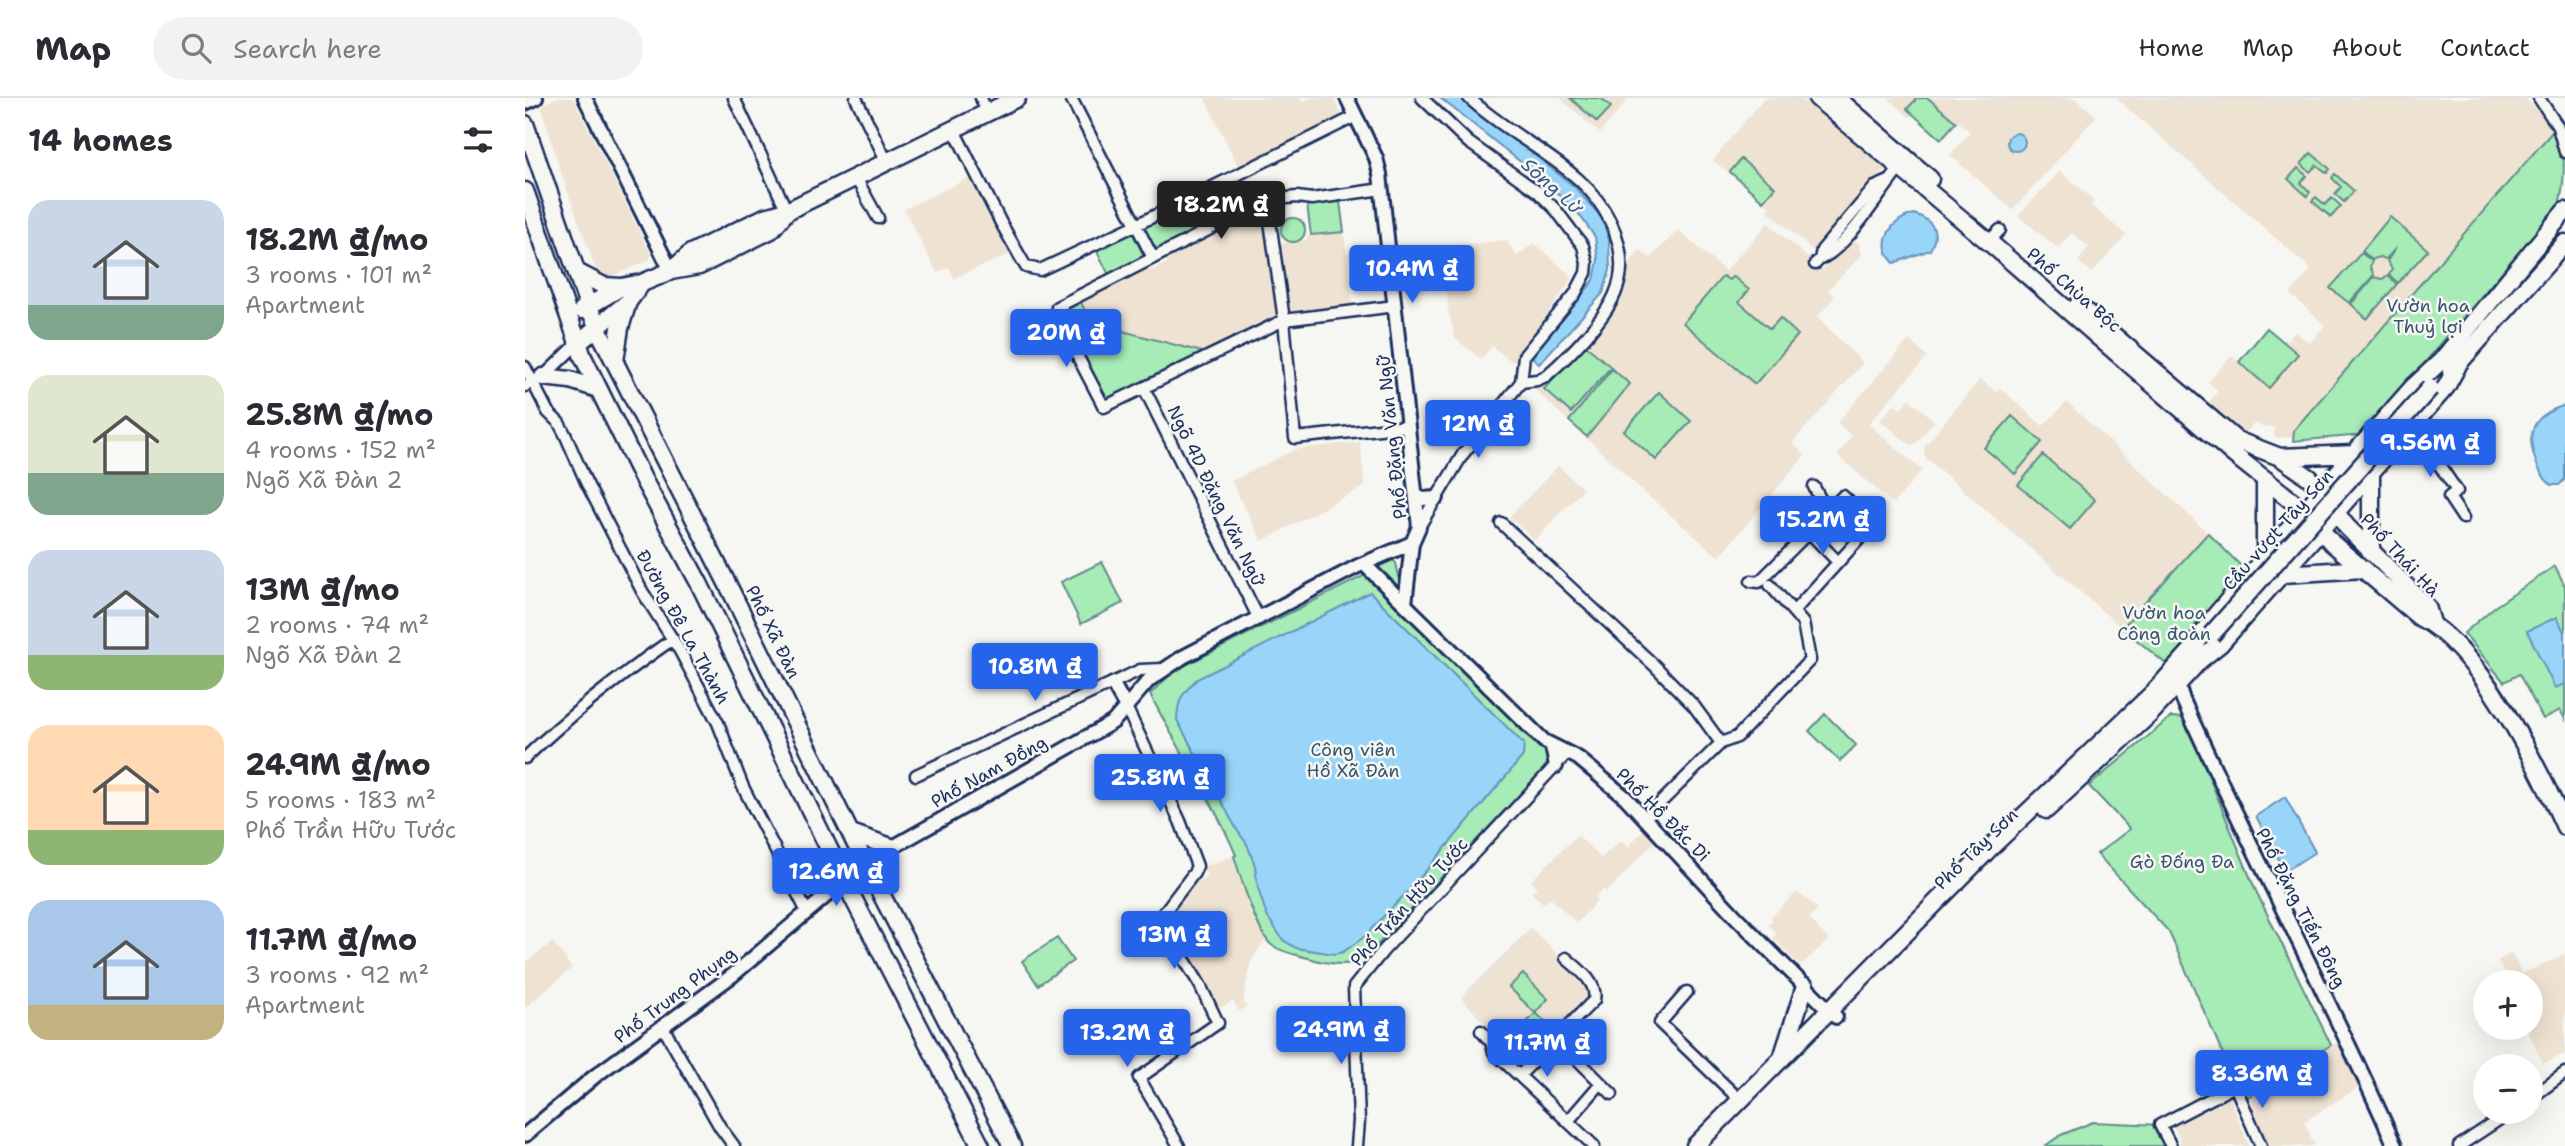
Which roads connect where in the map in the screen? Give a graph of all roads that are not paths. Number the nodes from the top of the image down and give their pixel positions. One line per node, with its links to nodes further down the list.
1 (535, 98): 13 (street)
2 (585, 98): 33 (street)
3 (734, 98): 25 (street)
4 (856, 98): 19 (street)
5 (1017, 98): 14 (main road)
6 (1071, 98): 29 (street)
7 (1347, 98): 15 (street, Phố Đặng Văn Ngữ)
8 (1422, 98): 47 (street)
9 (1469, 98): 47 (street)
10 (1817, 98): 20 (main road, Phố Chùa Bộc)
11 (1837, 98): 20 (main road, Phố Chùa Bộc)
12 (2539, 98): 18 (street)
13 (525, 103)
14 (984, 105): 17 (main road)
15 (1356, 117): 22 (street, Phố Đặng Văn Ngữ); 29 (street)
16 (525, 124): 34 (main road, Phố Xã Đàn)
17 (954, 130): 19 (main road); 29 (street)
18 (2565, 152)
19 (887, 162): 21 (main road)
20 (1899, 170): 32 (street); 54 (main road, Phố Chùa Bộc); 58 (main road, Phố Chùa Bộc)
21 (856, 178): 25 (main road); 28 (street)
22 (1382, 189): 24 (street); 37 (street, Phố Đặng Văn Ngữ)
23 (525, 191): 27 (main road)
24 (1267, 200): 31 (street); 39 (street)
25 (787, 211): 33 (main road)
26 (2565, 211): 43 (main road, Phố Tây Sơn)
27 (529, 216): 38 (main road)
28 (878, 218)
29 (1136, 225): 31 (street)
30 (2565, 243): 45 (main road, Phố Tây Sơn)
31 (1153, 258): 48 (street)
32 (1818, 261)
33 (671, 271): 35 (main road)
34 (577, 272): 35 (main road); 36 (main road, Phố Xã Đàn)
35 (624, 294): 36 (main road); 40 (main road); 42 (main road)
36 (588, 305): 38 (main road); 40 (main road, Phố Xã Đàn)
37 (1395, 306): 39 (street); 51 (street, Phố Đặng Văn Ngữ)
38 (569, 320): 41 (main road)
39 (1284, 320): 48 (street); 51 (street)
40 (596, 326): 41 (main road); 42 (main road, Phố Xã Đàn)
41 (577, 344): 46 (street); 50 (main road)
42 (615, 361): 55 (main road, Phố Xã Đàn)
43 (2441, 361): 49 (main road, Phố Tây Sơn); 53 (main road, Phố Tây Sơn)
44 (525, 367): 46 (street, Đường Đê La Thành)
45 (2458, 367): 49 (main road, Phố Tây Sơn); 52 (main road, Phố Tây Sơn)
46 (533, 382): 50 (main road); 88 (street, Đường Đê La Thành)
47 (1521, 382): 63 (street)
48 (1144, 388): 85 (street, Ngõ 4D Đặng Văn Ngữ)
49 (2430, 388): 87 (main road, Cầu vượt Tây Sơn, bridge)
50 (599, 389): 57 (main road)
51 (1408, 426): 62 (street, Phố Đặng Văn Ngữ)
52 (2409, 428): 59 (main road, Phố Tây Sơn); 67 (street)
53 (2355, 454): 54 (main road); 56 (main road, Phố Tây Sơn)
54 (2280, 457): 61 (main road, Phố Chùa Bộc)
55 (666, 465): 57 (main road); 103 (main road, Phố Xã Đàn)
56 (2341, 469): 59 (main road); 61 (main road, Phố Tây Sơn)
57 (643, 479): 106 (main road)
58 (2265, 479): 65 (main road, Phố Chùa Bộc); 75 (main road)
59 (2366, 479): 66 (main road, Phố Tây Sơn); 74 (main road)
60 (1814, 487): 64 (street)
61 (2321, 492): 65 (main road, Phố Tây Sơn); 66 (main road, Phố Thái Hà)
62 (1417, 496): 63 (street); 69 (street, Phố Đặng Văn Ngữ)
63 (1437, 498): 69 (street)
64 (1827, 512): 71 (street); 77 (street)
65 (2305, 512): 70 (main road, Phố Thái Hà); 72 (main road, Phố Tây Sơn)
66 (2336, 514): 70 (main road, Phố Tây Sơn); 74 (main road, Phố Thái Hà)
67 (2463, 518)
68 (1501, 523): 94 (street)
69 (1419, 527): 73 (street, Phố Đặng Văn Ngữ)
70 (2322, 531): 76 (main road, Phố Tây Sơn); 79 (main road, Phố Thái Hà)
71 (1809, 532): 77 (street); 81 (street)
72 (2282, 539): 75 (main road, Phố Tây Sơn); 76 (main road)
73 (1412, 543): 78 (street, Phố Đặng Văn Ngữ); 83 (street)
74 (2371, 553): 86 (main road, Phố Thái Hà)
75 (2265, 559): 89 (main road, Phố Tây Sơn)
76 (2296, 560): 80 (main road, Phố Tây Sơn)
77 (1838, 562): 84 (street)
78 (1364, 564): 83 (street, Phố Hồ Đắc Di); 85 (street, Phố Đặng Văn Ngữ)
79 (2364, 569): 80 (main road); 86 (main road, Phố Thái Hà)
80 (2283, 574): 89 (main road, Phố Tây Sơn)
81 (1751, 581)
82 (1770, 585): 84 (street)
83 (1405, 604): 95 (street, Phố Hồ Đắc Di)
84 (1794, 611): 94 (street)
85 (1259, 619): 90 (street, Phố Đặng Văn Ngữ)
86 (2432, 624): 102 (main road, Phố Thái Hà)
87 (2211, 635): 89 (main road, Phố Tây Sơn)
88 (673, 639): 98 (street); 107 (street, Đường Đê La Thành)
89 (2195, 655): 92 (main road, Phố Tây Sơn); 97 (main road, Phố Tây Sơn)
90 (1164, 669): 91 (street, Phố Đặng Văn Ngữ); 93 (street, Phố Đặng Văn Ngữ)
91 (1113, 684): 93 (street); 100 (street, Phố Đặng Văn Ngữ)
92 (2178, 684): 97 (main road, Phố Tây Sơn); 135 (street, Phố Đặng Tiến Đông)
93 (1126, 707): 104 (street, Phố Nam Đồng); 128 (street)
94 (1721, 743): 101 (street)
95 (1552, 747): 96 (street, Phố Hồ Đắc Di); 99 (street)
96 (1568, 752): 99 (street, Phố Trần Hữu Tước); 101 (street, Phố Hồ Đắc Di)
97 (2101, 752): 111 (main road, Phố Tây Sơn)
98 (525, 758)
99 (1556, 766): 129 (street, Phố Trần Hữu Tước)
100 (916, 775)
101 (1646, 817): 109 (street, Phố Hồ Đắc Di)
102 (2565, 827)
103 (851, 833): 104 (main road); 105 (main road, Phố Xã Đàn)
104 (891, 847): 105 (street, Phố Nam Đồng)
105 (865, 863): 106 (street, Phố Nam Đồng); 127 (main road, Phố Xã Đàn)
106 (844, 880): 107 (street, Phố Trung Phụng); 126 (main road)
107 (807, 912): 112 (street, Phố Trung Phụng)
108 (1566, 958): 114 (street)
109 (1805, 986): 111 (street, Phố Hồ Đắc Di); 115 (main road)
110 (1688, 992): 121 (street)
111 (1832, 1014): 115 (main road, Phố Tây Sơn)
112 (663, 1027): 124 (street, Phố Trung Phụng); 125 (street)
113 (1481, 1031): 117 (street)
114 (1557, 1039): 117 (street); 118 (street)
115 (1783, 1064): 121 (main road); 132 (main road)
116 (2565, 1073): 119 (street)
117 (1520, 1075): 122 (street)
118 (1601, 1083): 120 (street); 122 (street)
119 (2543, 1089)
120 (1612, 1094)
121 (1740, 1100): 131 (main road)
122 (1569, 1120): 130 (street)
123 (2492, 1124): 136 (street)
124 (525, 1135)
125 (734, 1146)
126 (981, 1146)
127 (1012, 1146)
128 (1179, 1146)
129 (1357, 1146)
130 (1594, 1146)
131 (1695, 1146)
132 (1709, 1146)
133 (2171, 1146): 134 (street)
134 (2261, 1146)
135 (2395, 1146)
136 (2459, 1146)

